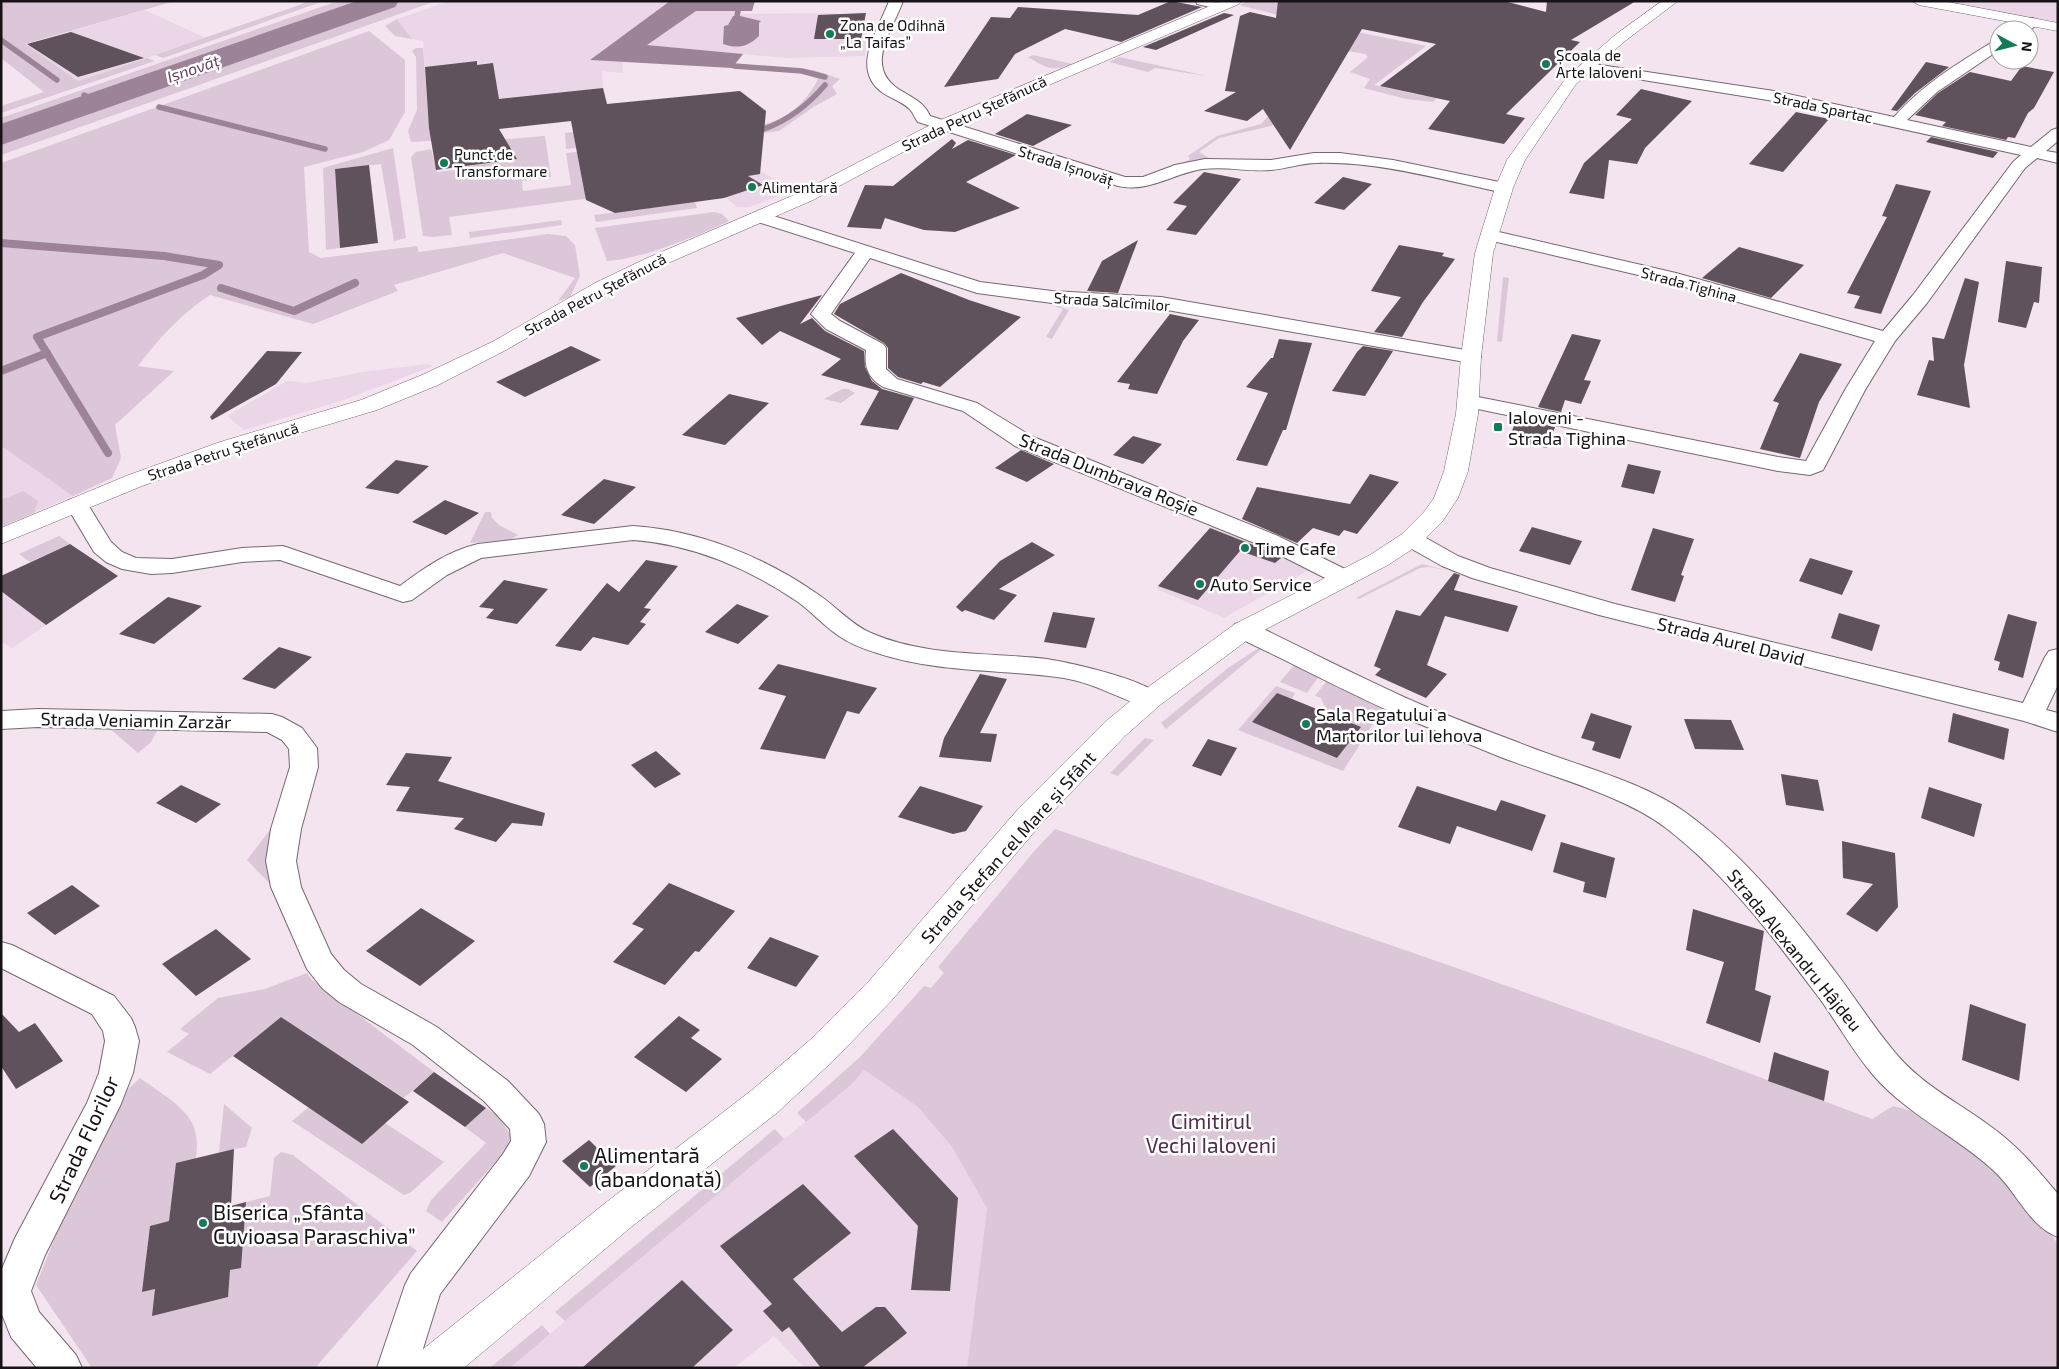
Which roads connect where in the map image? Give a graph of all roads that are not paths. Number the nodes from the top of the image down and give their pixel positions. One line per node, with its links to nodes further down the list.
1 (896, 1): 12 (street, Strada Ișnovăț)
2 (1202, 1): 5 (street)
3 (1671, 1): 10 (main road, Strada Ștefan cel Mare și Sfânt)
4 (1919, 1): 6 (main road)
5 (1228, 4): 12 (main road, Strada Petru Ștefănucă)
6 (2001, 20)
7 (2039, 26): 8 (main road)
8 (2058, 27)
9 (1989, 51): 11 (street)
10 (1587, 67): 11 (street, Strada Spartac); 16 (main road, Strada Ștefan cel Mare și Sfânt)
11 (1897, 123): 14 (street, Strada Spartac)
12 (942, 125): 16 (street, Strada Ișnovăț); 17 (main road, Strada Petru Ștefănucă)
13 (2058, 133): 14 (street)
14 (2032, 152): 15 (street, Strada Spartac); 20 (street)
15 (2058, 158)
16 (1504, 188): 18 (main road, Strada Ștefan cel Mare și Sfânt)
17 (761, 217): 19 (street, Strada Salcîmilor); 24 (main road, Strada Petru Ștefănucă)
18 (1490, 235): 20 (street, Strada Tighina); 21 (main road, Strada Ștefan cel Mare și Sfânt)
19 (866, 250): 21 (street, Strada Salcîmilor); 27 (street, Strada Dumbrava Roșie)
20 (1887, 338): 23 (street)
21 (1471, 357): 22 (main road, Strada Ștefan cel Mare și Sfânt)
22 (1468, 401): 23 (street); 26 (main road, Strada Ștefan cel Mare și Sfânt)
23 (1810, 468)
24 (77, 505): 25 (main road, Strada Petru Ștefănucă); 30 (street)
25 (1, 537)
26 (1411, 539): 27 (main road, Strada Ștefan cel Mare și Sfânt); 31 (street, Strada Aurel David)
27 (1344, 578): 28 (main road, Strada Ștefan cel Mare și Sfânt)
28 (1244, 630): 30 (main road, Strada Ștefan cel Mare și Sfânt); 35 (street, Strada Alexandru Hâjdeu)
29 (2058, 657): 31 (street)
30 (1150, 699): 38 (main road, Strada Ștefan cel Mare și Sfânt)
31 (2031, 714): 33 (street, Strada Aurel David)
32 (1, 720): 37 (street, Strada Veniamin Zarzăr)
33 (2058, 723)
34 (1, 954): 36 (street, Strada Florilor)
35 (2058, 1221)
36 (62, 1368)
37 (397, 1368)
38 (432, 1368)

